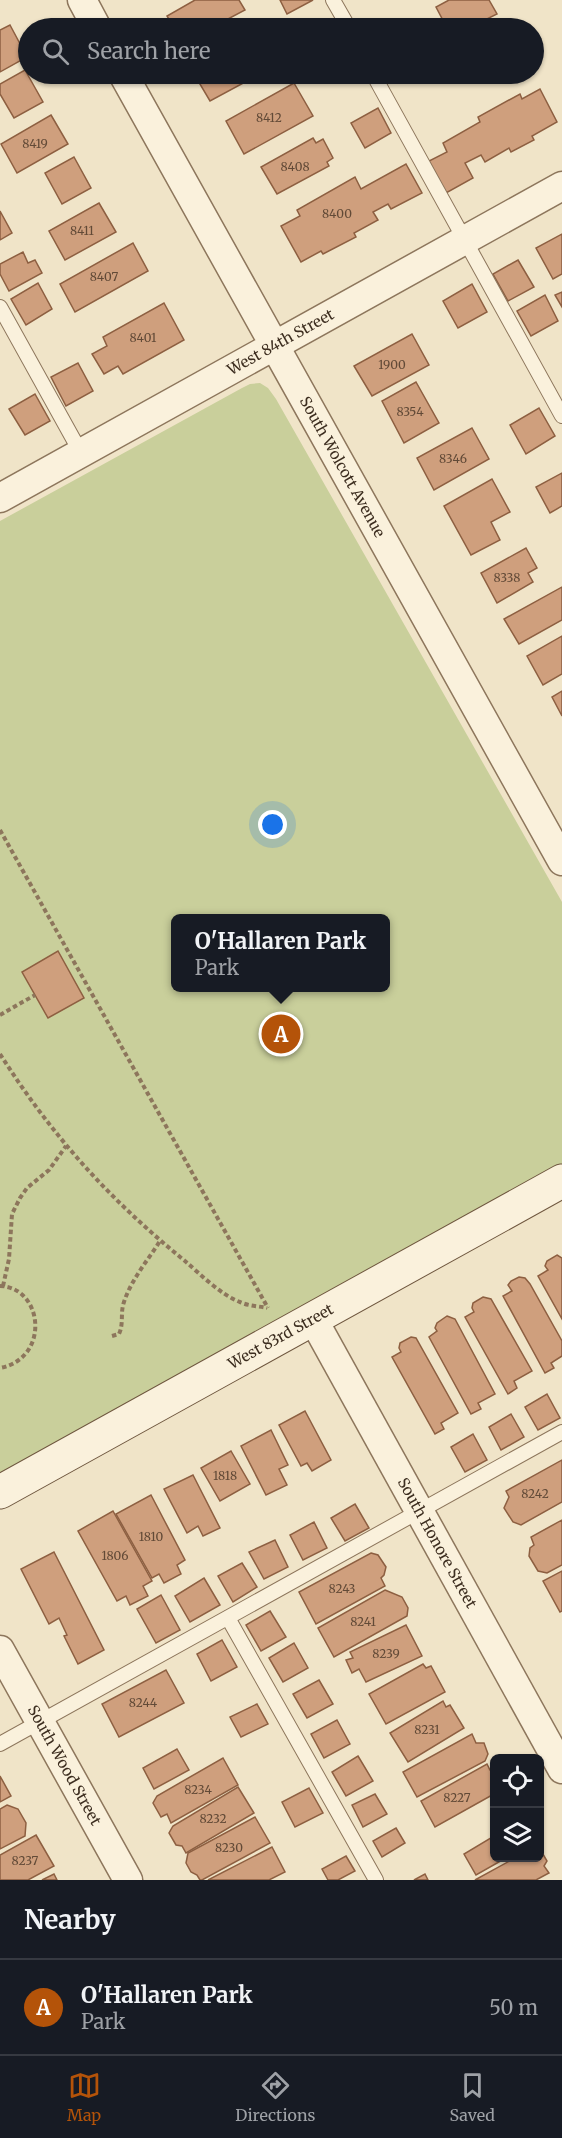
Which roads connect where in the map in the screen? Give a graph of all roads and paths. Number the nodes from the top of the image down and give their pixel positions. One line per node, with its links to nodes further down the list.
1 (81, 0): 3 (street)
2 (333, 0): 4 (lane)
3 (91, 18)
4 (343, 18)
5 (129, 84): 10 (street, South Wolcott Avenue)
6 (378, 84): 8 (lane)
7 (562, 186): 8 (street, West 84th Street)
8 (464, 240): 10 (street, West 84th Street); 11 (lane)
9 (0, 307): 12 (lane)
10 (274, 345): 12 (street, West 84th Street); 15 (street, South Wolcott Avenue)
11 (562, 416)
12 (81, 453): 13 (street, West 84th Street)
13 (0, 498)
14 (0, 830): 21 (path)
15 (562, 861)
16 (35, 995): 17 (path)
17 (0, 1015)
18 (0, 1054): 19 (path)
19 (66, 1146): 21 (path); 22 (path)
20 (562, 1181): 23 (street, West 83rd Street)
21 (160, 1241): 24 (path)
22 (1, 1286): 25 (path)
23 (313, 1319): 27 (street, West 83rd Street); 28 (street, South Honore Street)
24 (112, 1336)
25 (0, 1368)
26 (562, 1432): 28 (lane)
27 (0, 1492)
28 (419, 1512): 29 (lane); 33 (street, South Honore Street)
29 (228, 1618): 31 (lane); 35 (lane)
30 (0, 1650): 31 (street, South Wood Street)
31 (40, 1722): 32 (lane); 34 (street, South Wood Street)
32 (0, 1744)
33 (562, 1768)
34 (128, 1880)
35 (376, 1880)

